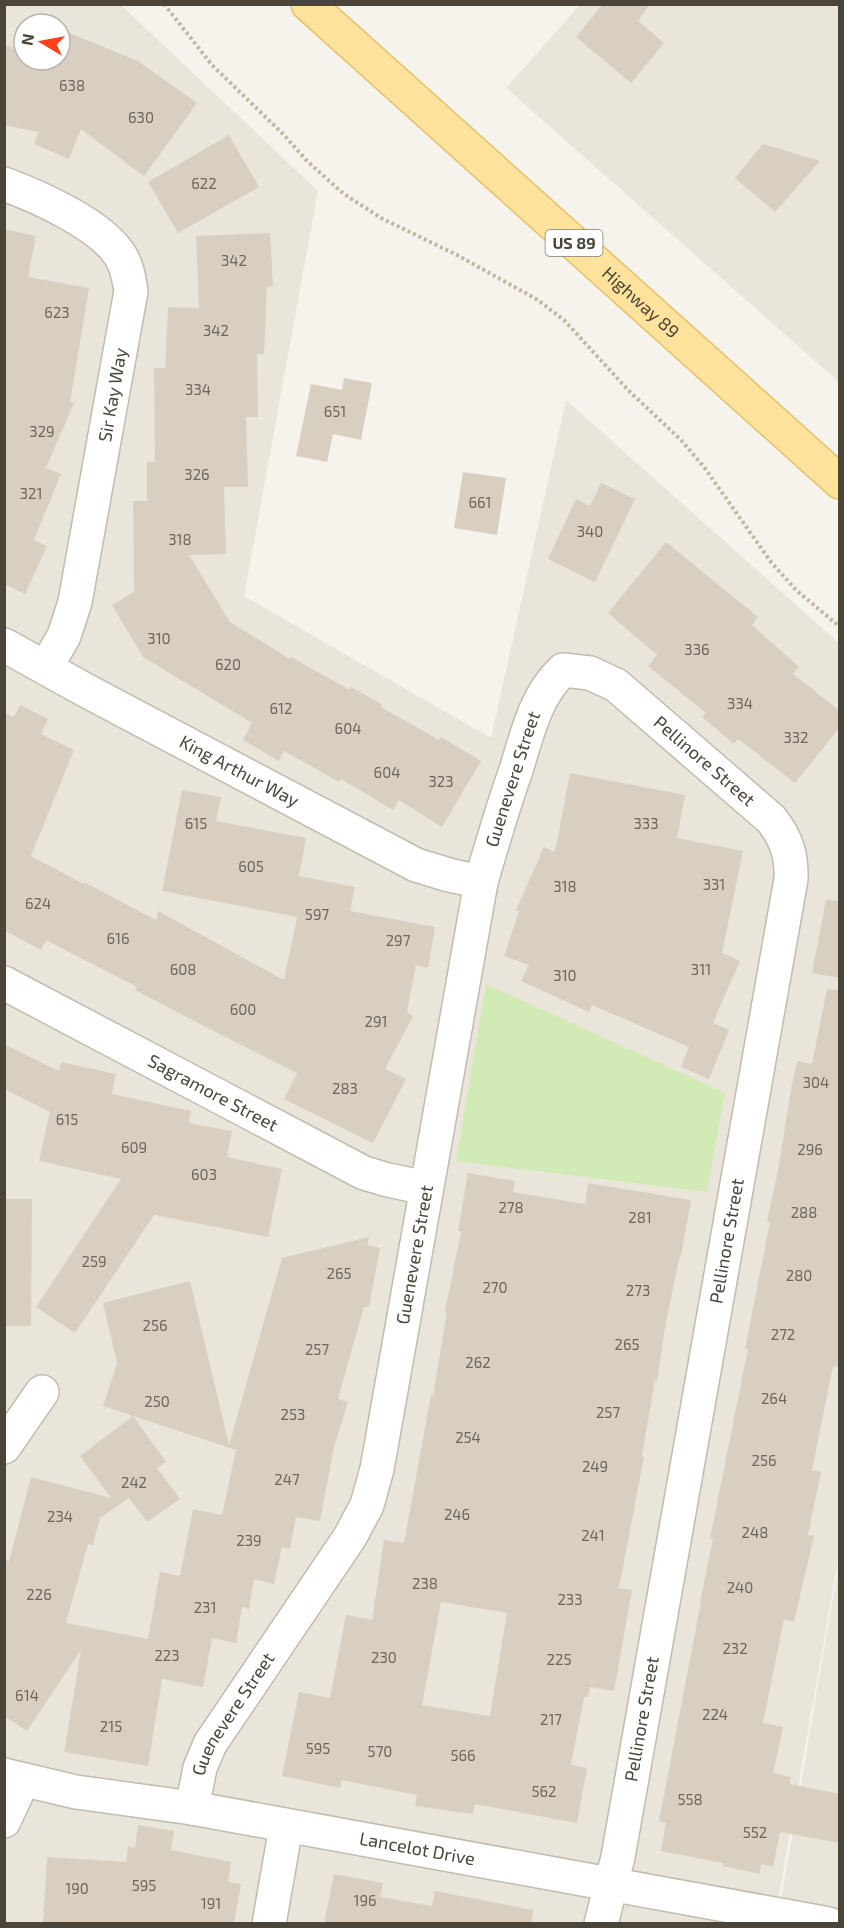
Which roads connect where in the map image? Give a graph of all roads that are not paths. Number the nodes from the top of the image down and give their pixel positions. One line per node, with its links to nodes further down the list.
1 (308, 4): 3 (main road, Highway 89 / US 89)
2 (4, 184): 5 (street, Sir Kay Way)
3 (840, 482)
4 (4, 645): 5 (street, King Arthur Way)
5 (46, 667): 7 (street, King Arthur Way)
6 (562, 670): 7 (street, Guenevere Street); 16 (street, Pellinore Street)
7 (481, 882): 9 (street, Guenevere Street)
8 (4, 983): 9 (street, Sagramore Street)
9 (426, 1188): 13 (street, Guenevere Street)
10 (42, 1392): 11 (street)
11 (4, 1447)
12 (14, 1778): 13 (street, Lancelot Drive); 14 (street)
13 (192, 1808): 15 (street, Lancelot Drive)
14 (4, 1821)
15 (286, 1827): 16 (street, Lancelot Drive); 17 (street)
16 (611, 1884): 18 (street, Pellinore Street); 19 (street, Lancelot Drive)
17 (269, 1923)
18 (601, 1923)
19 (829, 1923)

